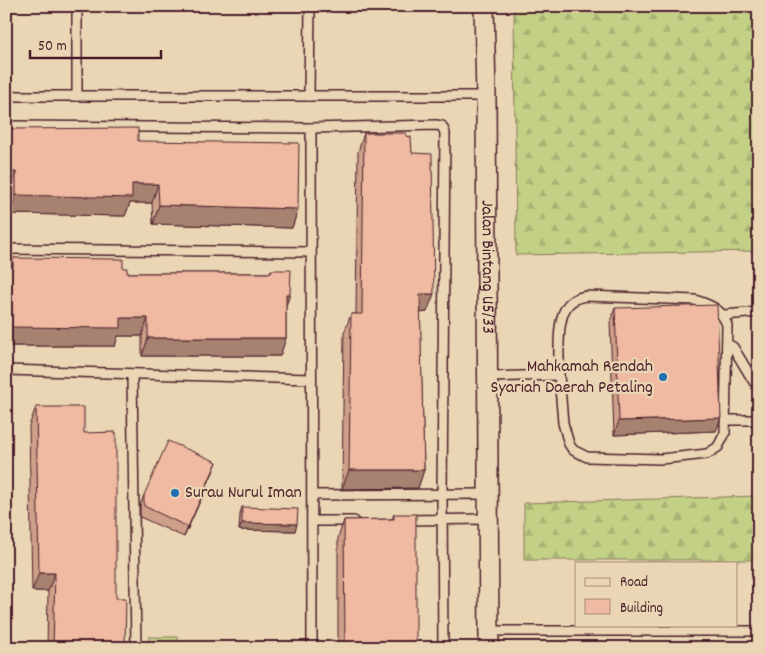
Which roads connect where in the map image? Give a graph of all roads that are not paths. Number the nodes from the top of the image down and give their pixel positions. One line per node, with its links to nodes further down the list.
1 (77, 6): 5 (lane)
2 (310, 6): 6 (lane)
3 (484, 6): 7 (street, Jalan Bintang U5/33)
4 (6, 96): 5 (lane)
5 (77, 96): 6 (lane)
6 (309, 96): 7 (lane)
7 (486, 96): 18 (street, Jalan Bintang U5/33)
8 (6, 126): 9 (lane)
9 (311, 128): 11 (lane); 25 (lane)
10 (6, 249): 11 (lane)
11 (311, 252): 19 (lane)
12 (759, 312): 13 (lane)
13 (724, 315): 14 (lane); 17 (lane)
14 (727, 344): 20 (lane); 21 (lane)
15 (6, 370): 16 (lane)
16 (132, 375): 19 (lane); 33 (lane)
17 (559, 375): 18 (lane); 21 (lane)
18 (488, 377): 23 (street, Jalan Bintang U5/33)
19 (311, 379): 24 (lane)
20 (754, 382)
21 (726, 420): 22 (lane)
22 (759, 420)
23 (488, 494): 25 (lane); 26 (street, Jalan Bintang U5/33)
24 (312, 495): 25 (lane); 29 (lane)
25 (442, 495): 28 (lane)
26 (488, 519): 28 (lane); 32 (street, Jalan Bintang U5/33)
27 (395, 520): 28 (lane)
28 (442, 520): 35 (lane)
29 (312, 521): 30 (lane); 34 (lane)
30 (368, 521)
31 (759, 631): 32 (lane)
32 (489, 640)
33 (136, 648)
34 (312, 648)
35 (443, 648)

